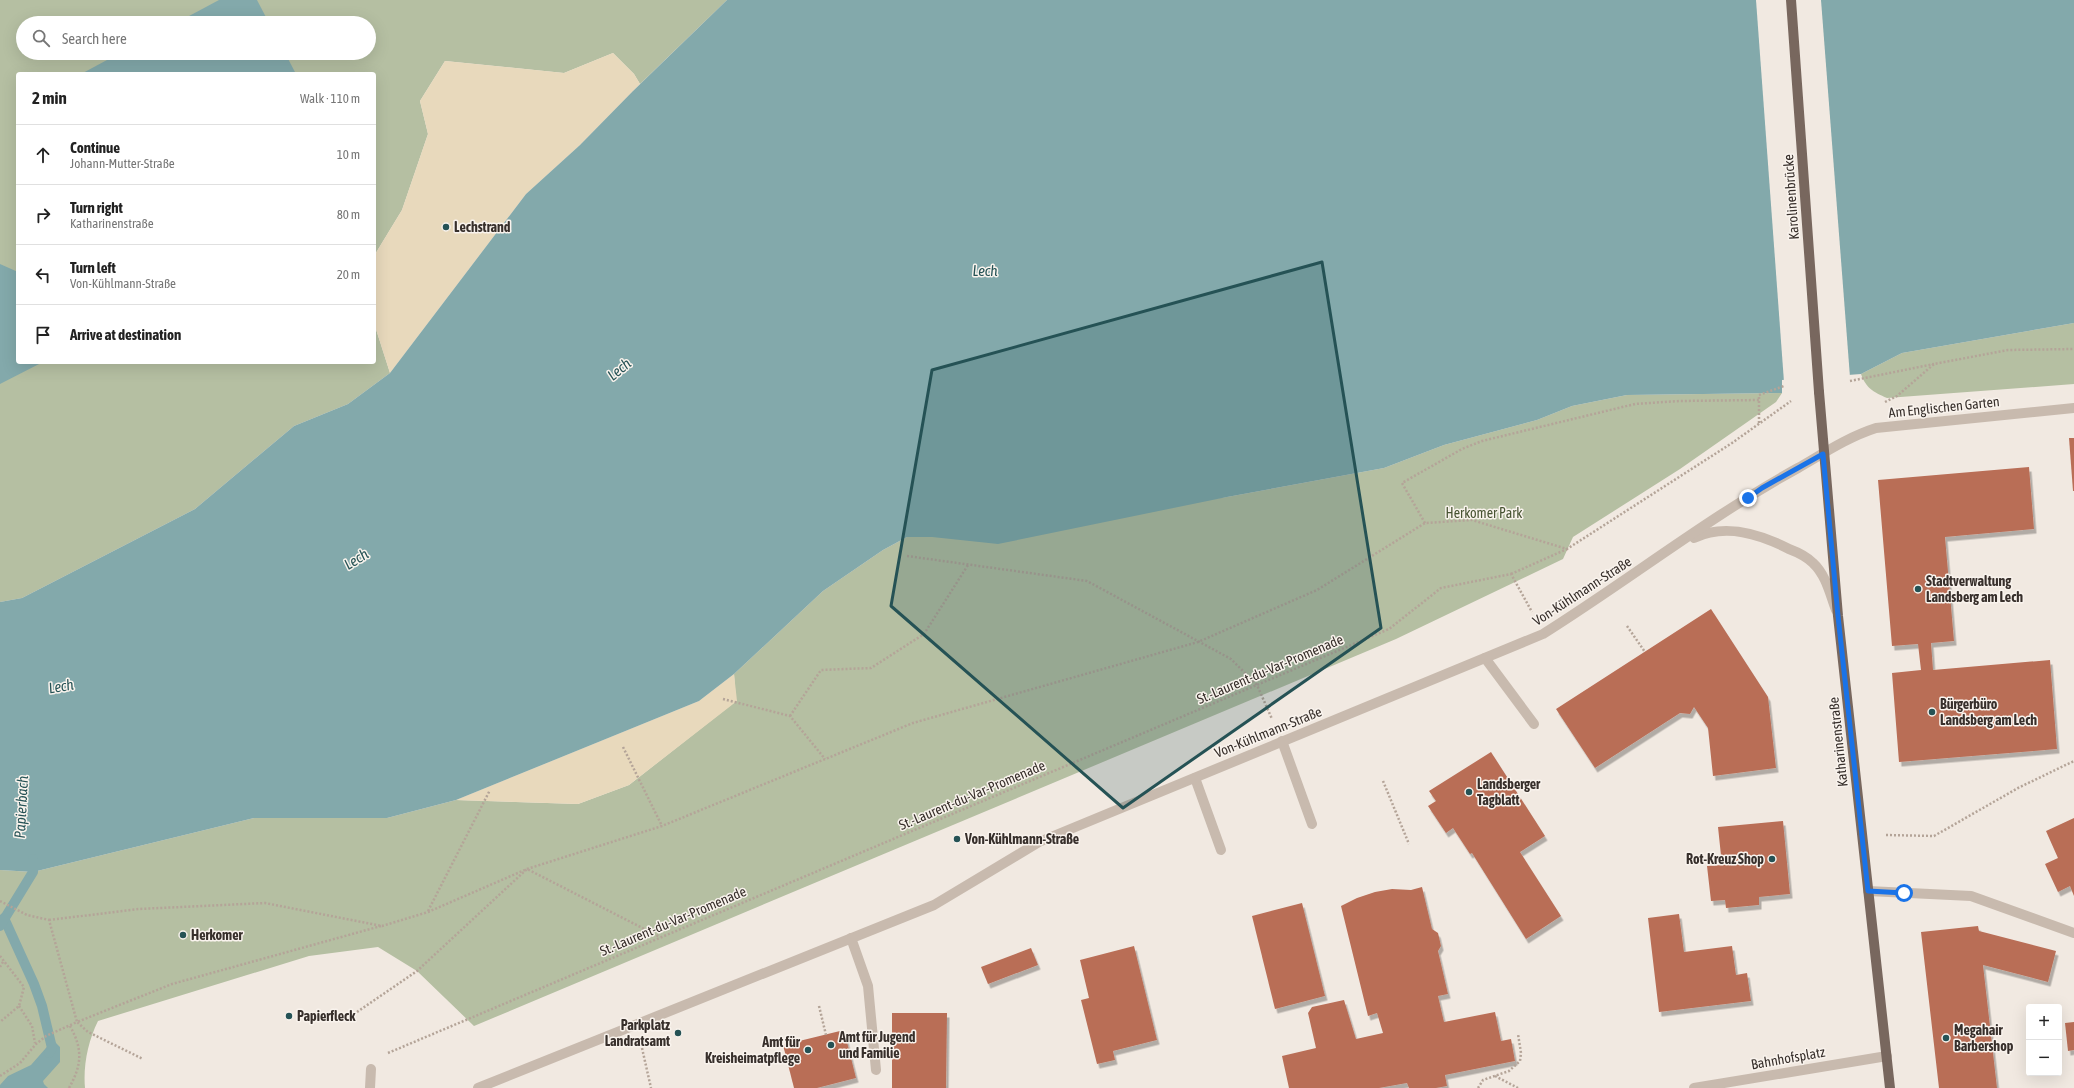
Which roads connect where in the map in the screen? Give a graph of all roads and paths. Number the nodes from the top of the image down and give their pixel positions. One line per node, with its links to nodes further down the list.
1 (1791, 0): 6 (main road, Karolinenbrücke, bridge)
2 (2074, 349): 3 (path)
3 (1934, 364): 4 (path); 9 (path)
4 (1850, 381)
5 (1784, 386): 7 (path)
6 (1819, 392): 12 (main road, Katharinenstraße)
7 (1759, 400): 11 (path); 13 (path)
8 (1791, 401): 11 (path, St.-Laurent-du-Var-Promenade)
9 (1884, 403)
10 (2074, 408): 12 (street, Am Englischen Garten)
11 (1759, 423): 14 (path, St.-Laurent-du-Var-Promenade)
12 (1823, 454): 15 (street, Von-Kühlmann-Straße); 19 (main road, Katharinenstraße)
13 (1425, 523): 14 (path); 22 (path)
14 (1567, 549): 18 (path, St.-Laurent-du-Var-Promenade)
15 (1662, 554): 19 (street, Von-Kühlmann-Straße); 21 (street, Von-Kühlmann-Straße)
16 (908, 556): 17 (path)
17 (968, 565): 22 (path); 27 (path)
18 (1511, 574): 21 (path); 25 (path, St.-Laurent-du-Var-Promenade)
19 (1838, 616): 38 (main road, Katharinenstraße)
20 (1627, 626): 23 (path)
21 (1543, 634): 24 (street, Von-Kühlmann-Straße)
22 (1198, 642): 25 (path); 31 (path)
23 (1645, 652)
24 (1485, 658): 28 (street); 29 (street, Von-Kühlmann-Straße)
25 (1257, 685): 29 (path); 48 (path, St.-Laurent-du-Var-Promenade)
26 (723, 698): 27 (path)
27 (790, 716): 31 (path)
28 (1534, 724)
29 (1282, 741): 33 (street, Von-Kühlmann-Straße); 36 (street)
30 (623, 747): 37 (path)
31 (825, 759): 37 (path)
32 (2074, 761): 38 (path)
33 (1195, 778): 40 (street); 49 (street, Von-Kühlmann-Straße)
34 (1384, 781): 39 (path)
35 (490, 790): 44 (path)
36 (1312, 824)
37 (662, 826): 41 (path)
38 (1862, 835): 42 (main road, Katharinenstraße)
39 (1409, 844)
40 (1221, 850)
41 (528, 868): 44 (path); 48 (path); 55 (path)
42 (1868, 891): 47 (street); 64 (main road, Katharinenstraße)
43 (0, 901): 45 (path)
44 (428, 912): 46 (path)
45 (49, 920): 46 (path); 57 (path)
46 (382, 926): 57 (path)
47 (2074, 933)
48 (660, 938): 63 (path, St.-Laurent-du-Var-Promenade)
49 (851, 938): 58 (street, Von-Kühlmann-Straße); 67 (street)
50 (0, 956): 51 (path)
51 (4, 960): 52 (path); 53 (path)
52 (0, 967)
53 (19, 1006): 56 (path); 62 (path)
54 (819, 1006): 61 (path)
55 (357, 1012)
56 (0, 1022)
57 (77, 1022): 59 (path); 65 (path)
58 (637, 1024): 72 (street, Von-Kühlmann-Straße); 73 (path)
59 (70, 1026): 62 (path); 70 (path)
60 (1518, 1034): 69 (path)
61 (826, 1035)
62 (36, 1044): 68 (path)
63 (386, 1054)
64 (1887, 1056): 76 (street, Bahnhofsplatz); 77 (main road, Katharinenstraße)
65 (142, 1059)
66 (371, 1069): 71 (street)
67 (876, 1070)
68 (0, 1076)
69 (1495, 1076): 74 (path); 75 (path)
70 (68, 1088)
71 (370, 1088)
72 (478, 1088)
73 (652, 1088)
74 (1478, 1088)
75 (1518, 1088)
76 (1694, 1088)
77 (1890, 1088)

